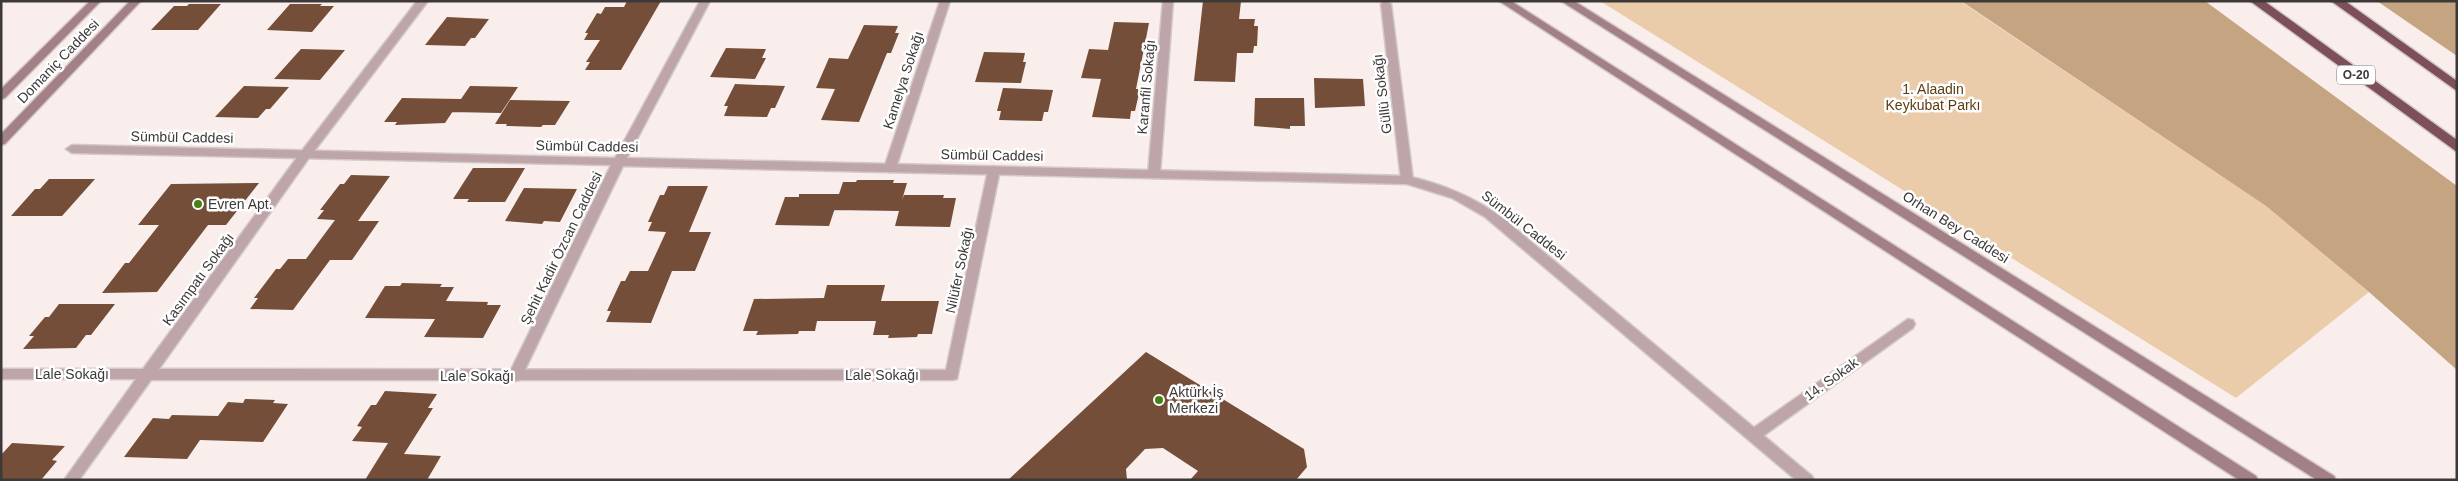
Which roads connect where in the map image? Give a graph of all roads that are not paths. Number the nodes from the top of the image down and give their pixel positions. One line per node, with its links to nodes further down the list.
1 (96, 1): 13 (main road, Domaniç Caddesi)
2 (136, 1): 14 (main road, Domaniç Caddesi)
3 (423, 1): 17 (street, Kasımpatı Sokağı)
4 (705, 1): 18 (street, Şehit Kadir Özcan Caddesi)
5 (945, 1): 19 (street, Kamelya Sokağı)
6 (1168, 1): 21 (street, Karanfil Sokağı)
7 (1504, 1): 31 (main road)
8 (1566, 1): 32 (main road, Orhan Bey Caddesi)
9 (2337, 1): 12 (highway)
10 (2259, 3): 15 (highway, O-20)
11 (1386, 4): 22 (street, Güllü Sokağı)
12 (2457, 87)
13 (1, 96)
14 (1, 142)
15 (2457, 147)
16 (72, 149): 17 (street, Sümbül Caddesi)
17 (305, 155): 18 (street, Sümbül Caddesi); 25 (street, Kasımpatı Sokağı)
18 (620, 162): 19 (street, Sümbül Caddesi); 27 (street, Şehit Kadir Özcan Caddesi)
19 (890, 168): 20 (street, Sümbül Caddesi)
20 (994, 170): 21 (street, Sümbül Caddesi); 26 (street, Nilüfer Sokağı)
21 (1154, 174): 22 (street, Sümbül Caddesi)
22 (1407, 180): 28 (street, Sümbül Caddesi)
23 (1908, 324): 28 (street, 14. Sokak)
24 (1, 374): 25 (street, Lale Sokağı)
25 (148, 374): 27 (street, Lale Sokağı); 29 (street, Kasımpatı Sokağı)
26 (952, 375): 27 (street, Lale Sokağı)
27 (515, 376)
28 (1754, 435): 30 (street, Sümbül Caddesi)
29 (71, 480)
30 (1808, 480)
31 (2251, 480)
32 (2329, 480)

